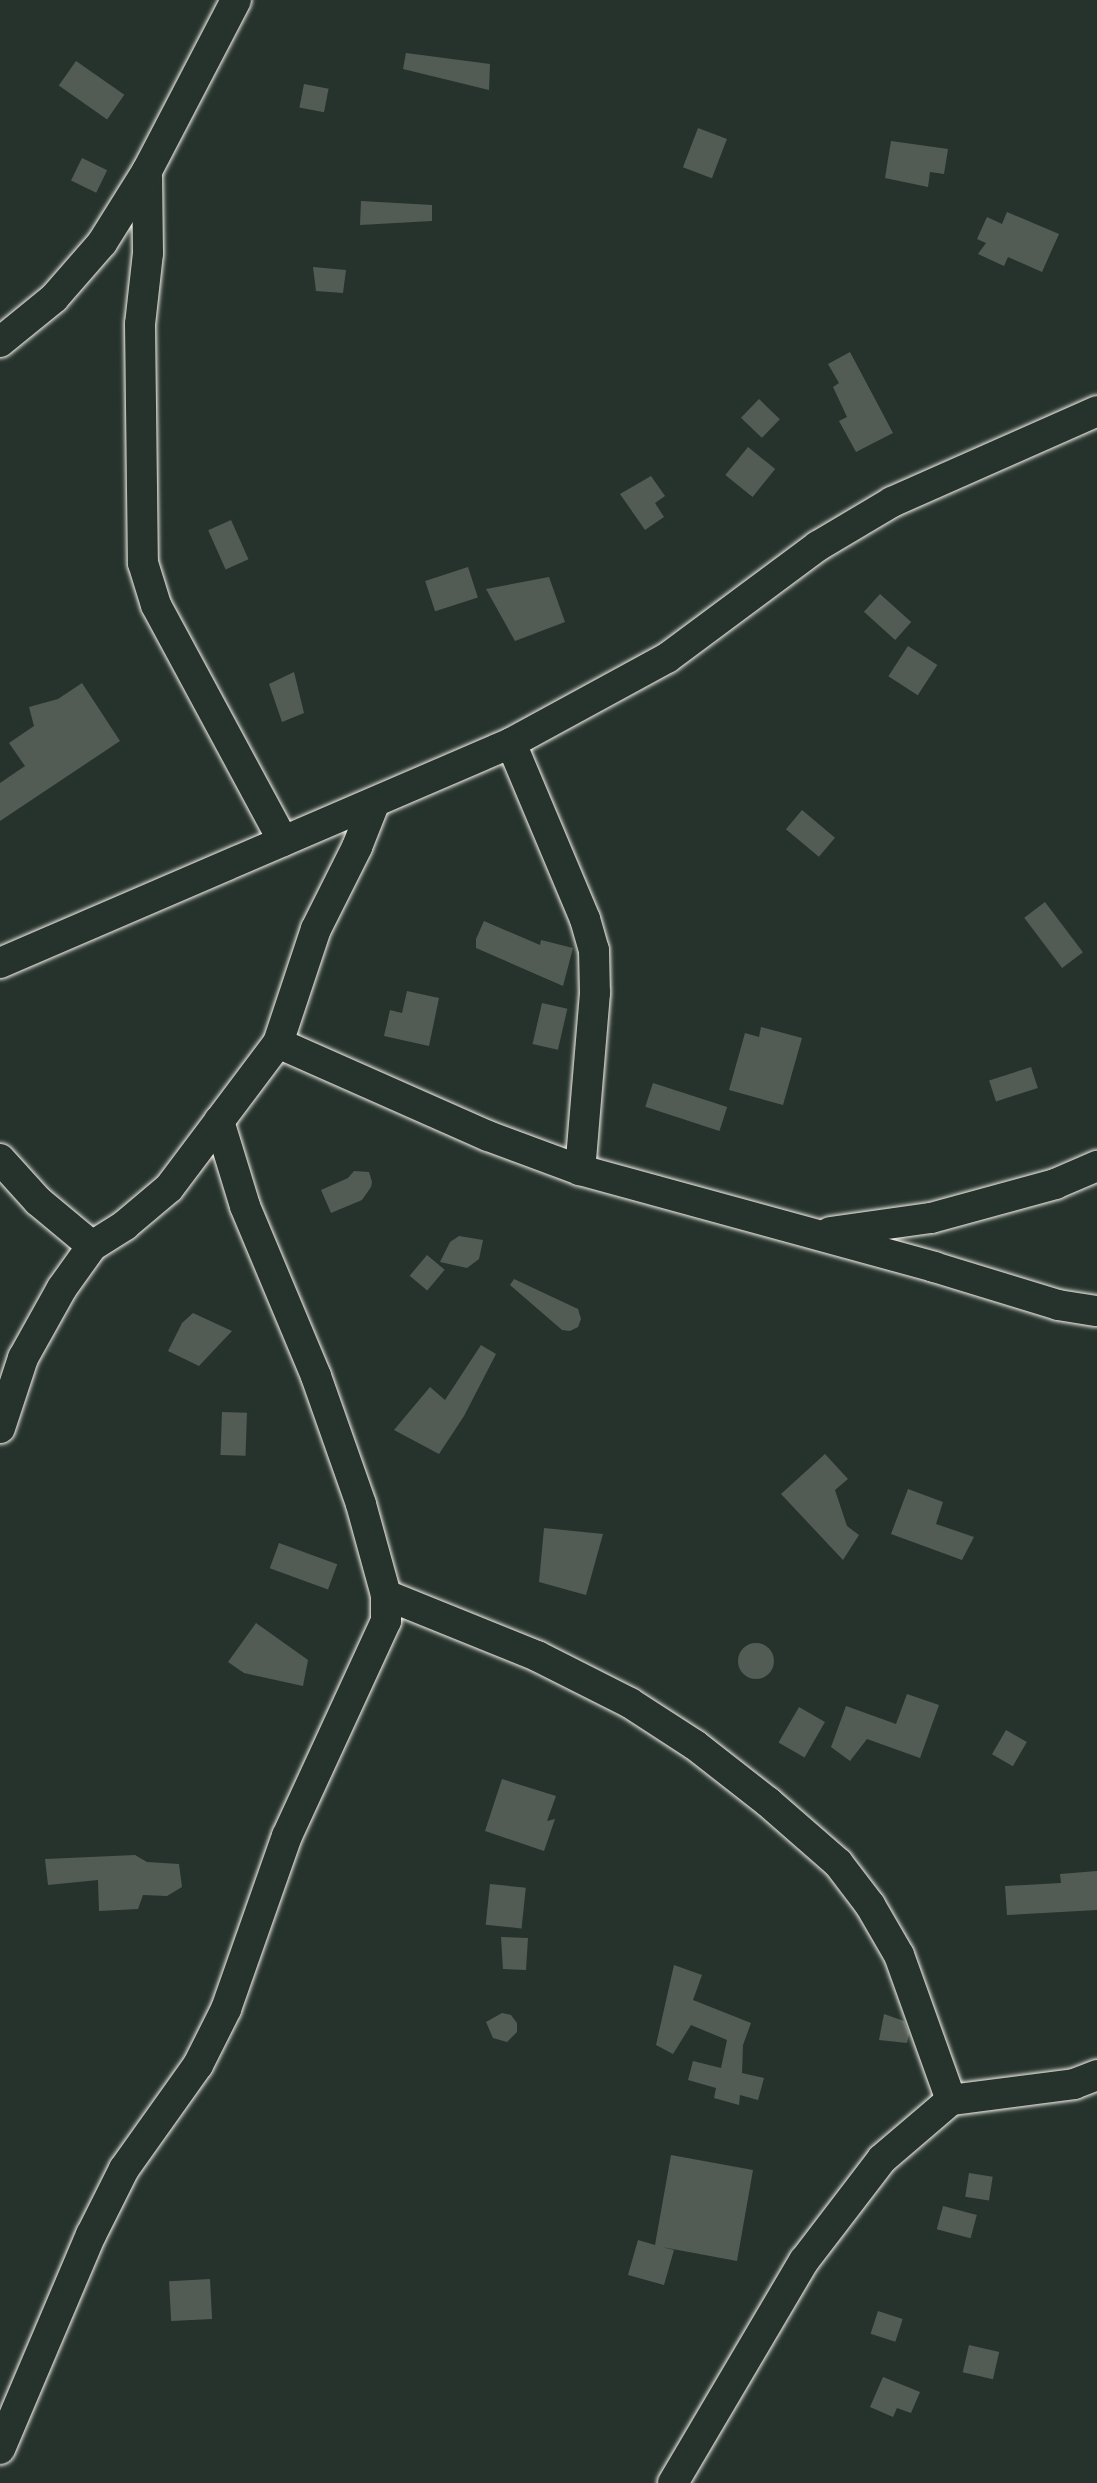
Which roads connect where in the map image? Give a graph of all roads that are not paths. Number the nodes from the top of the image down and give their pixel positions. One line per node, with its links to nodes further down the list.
1 (236, 0): 2 (street)
2 (147, 171): 3 (street); 7 (street)
3 (0, 342)
4 (1097, 411): 5 (street)
5 (511, 743): 6 (street); 13 (street)
6 (374, 804): 7 (street); 9 (street)
7 (283, 841): 8 (street)
8 (0, 963)
9 (278, 1043): 10 (street); 13 (street)
10 (219, 1121): 15 (street); 19 (street)
11 (0, 1159): 15 (street)
12 (1097, 1166): 14 (street)
13 (580, 1170): 14 (street)
14 (812, 1234): 16 (street)
15 (92, 1246): 17 (street)
16 (1097, 1311)
17 (11, 1357): 18 (street)
18 (0, 1428)
19 (386, 1595): 21 (street); 22 (street)
20 (1097, 2075): 21 (street)
21 (951, 2100): 23 (street)
22 (0, 2449)
23 (673, 2483)

